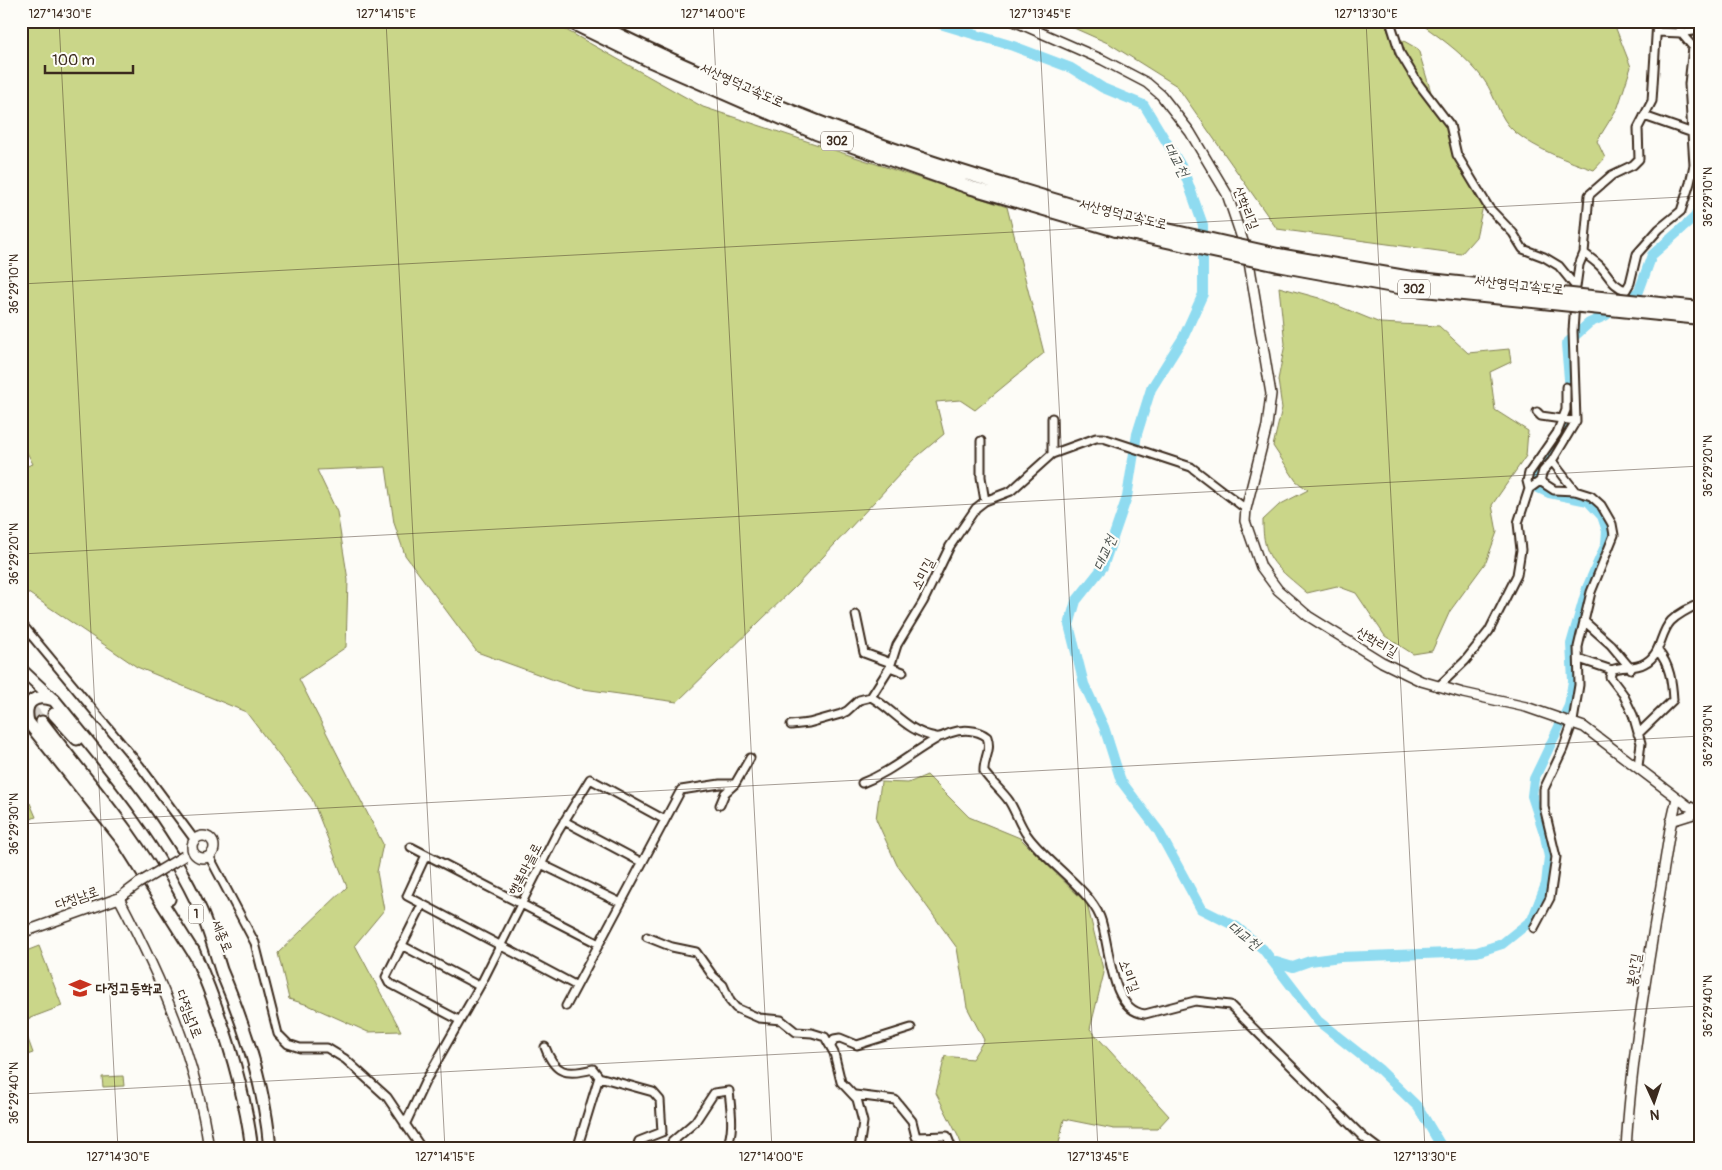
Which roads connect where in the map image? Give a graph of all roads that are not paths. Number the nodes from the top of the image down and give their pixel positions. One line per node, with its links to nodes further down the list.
1 (569, 21): 13 (highway, 서산영덕고속도로 / 302)
2 (590, 21): 13 (highway, 서산영덕고속도로 / 302)
3 (1014, 21): 31 (main road, 산학리길)
4 (1390, 21): 15 (street)
5 (1657, 21): 8 (street)
6 (1679, 21): 9 (street)
7 (1699, 30): 9 (street)
8 (1657, 32): 9 (street); 10 (street)
9 (1681, 33): 11 (street)
10 (1644, 116): 11 (street); 14 (street)
11 (1693, 133): 12 (street); 14 (street)
12 (1701, 139)
13 (1117, 224): 17 (highway, 서산영덕고속도로 / 302, bridge)
14 (1584, 253): 15 (street)
15 (1576, 287): 23 (street)
16 (1701, 308): 17 (highway, 서산영덕고속도로 / 302)
17 (1660, 309): 18 (highway, 서산영덕고속도로 / 302)
18 (1701, 318)
19 (1566, 387): 22 (street)
20 (1537, 412): 22 (street)
21 (1052, 418): 25 (street)
22 (1563, 419): 23 (street); 28 (street)
23 (1576, 421): 26 (street)
24 (981, 441): 30 (street)
25 (1052, 454): 30 (street, 소미길); 31 (street, 소미길)
26 (1552, 461): 27 (street); 29 (street)
27 (1540, 481): 28 (street); 29 (street)
28 (1529, 488): 43 (street)
29 (1575, 491): 34 (street)
30 (986, 501): 38 (street, 소미길)
31 (1246, 509): 43 (main road, 산학리길)
32 (1701, 603): 36 (street)
33 (856, 615): 38 (street)
34 (1584, 621): 37 (street); 39 (street)
35 (21, 623): 64 (street)
36 (1658, 650): 39 (street); 52 (street)
37 (1579, 659): 41 (street); 48 (street)
38 (891, 665): 42 (street); 44 (street, 소미길)
39 (1631, 668): 41 (street)
40 (21, 669): 45 (main road)
41 (1612, 670): 52 (street)
42 (903, 672)
43 (1438, 686): 48 (main road, 산학리길)
44 (871, 697): 51 (street, 소미길); 53 (street)
45 (54, 700): 49 (highway); 82 (highway)
46 (21, 710): 49 (main road)
47 (54, 714): 82 (highway, 세종로 / 1)
48 (1568, 720): 55 (main road, 산학리길); 75 (street)
49 (28, 722): 81 (highway)
50 (42, 722): 81 (highway, 1)
51 (791, 725)
52 (1638, 734): 55 (street)
53 (938, 738): 56 (street, 소미길); 104 (street, 소미길)
54 (750, 758): 57 (street)
55 (1638, 766): 58 (main road, 산학리길)
56 (862, 783)
57 (735, 784): 59 (street); 61 (street)
58 (1678, 798): 60 (main road, 산학리길); 63 (main road, 봉안길)
59 (720, 806)
60 (1700, 812): 63 (main road)
61 (664, 820): 62 (street, 행복마을로); 69 (street)
62 (564, 821): 69 (street); 70 (street, 행복마을로)
63 (1671, 821): 105 (main road, 봉안길)
64 (194, 839): 66 (main road); 68 (main road)
65 (411, 846): 67 (street)
66 (188, 854): 68 (main road); 71 (main road, 다정남로, bridge)
67 (426, 855): 73 (street); 74 (street)
68 (209, 856): 92 (street)
69 (641, 862): 72 (street)
70 (541, 864): 72 (street); 73 (street, 행복마을로)
71 (118, 898): 76 (main road, 다정남로); 96 (main road, 다정남1로)
72 (619, 902): 78 (street)
73 (521, 903): 78 (street); 79 (street, 행복마을로)
74 (422, 905): 79 (street); 80 (street)
75 (1534, 928)
76 (21, 933)
77 (647, 937): 88 (street)
78 (597, 943): 83 (street)
79 (500, 944): 83 (street); 84 (street, 행복마을로)
80 (402, 946): 84 (street); 86 (street)
81 (195, 955): 97 (highway, 1)
82 (223, 976): 98 (highway, 세종로 / 1)
83 (575, 985): 85 (street)
84 (479, 986): 86 (street, 행복마을로)
85 (566, 1006)
86 (459, 1020): 92 (street, 행복마을로)
87 (911, 1028): 88 (street)
88 (831, 1046): 91 (street)
89 (545, 1048): 90 (street)
90 (599, 1077): 93 (street); 100 (street)
91 (855, 1095): 94 (street); 103 (street)
92 (405, 1124): 99 (street)
93 (662, 1132): 95 (street); 101 (street)
94 (951, 1146)
95 (672, 1147): 102 (street)
96 (210, 1149)
97 (252, 1149)
98 (270, 1149)
99 (422, 1149)
100 (577, 1149)
101 (636, 1149)
102 (726, 1149)
103 (859, 1149)
104 (1379, 1149)
105 (1626, 1149)

